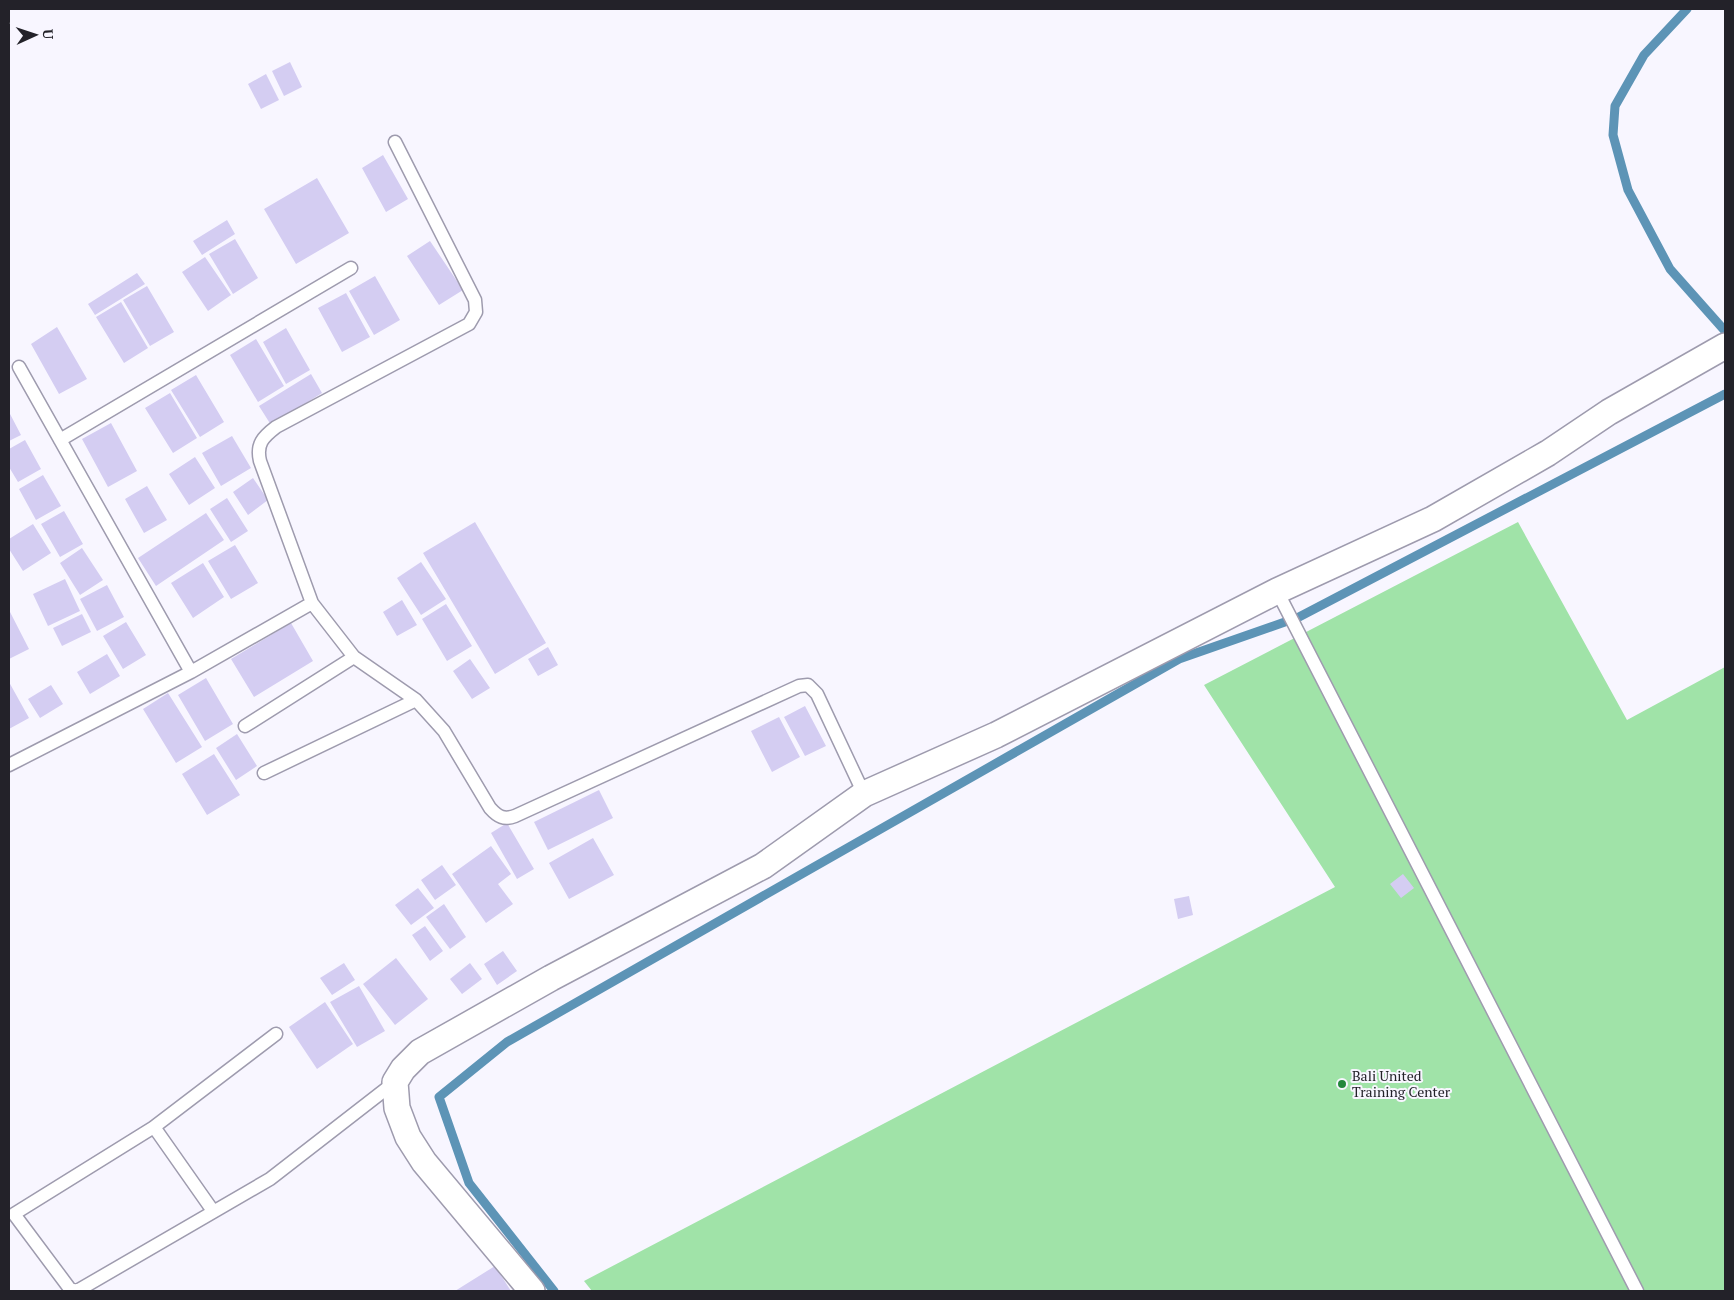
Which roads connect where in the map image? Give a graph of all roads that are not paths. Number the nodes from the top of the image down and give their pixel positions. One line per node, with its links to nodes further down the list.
1 (395, 142): 7 (lane)
2 (351, 268): 5 (lane)
3 (1719, 349): 6 (street)
4 (19, 367): 5 (lane)
5 (60, 440): 9 (lane)
6 (1281, 600): 14 (street); 20 (lane)
7 (312, 603): 8 (lane); 9 (lane)
8 (354, 657): 10 (lane); 11 (lane)
9 (191, 672): 12 (lane)
10 (416, 700): 13 (lane); 14 (lane)
11 (245, 726)
12 (9, 765)
13 (264, 772)
14 (864, 794): 16 (street)
15 (276, 1034): 17 (lane)
16 (395, 1082): 18 (lane); 19 (street)
17 (154, 1126): 18 (lane); 18 (lane)
18 (213, 1211)
19 (532, 1291)
20 (1637, 1291)

